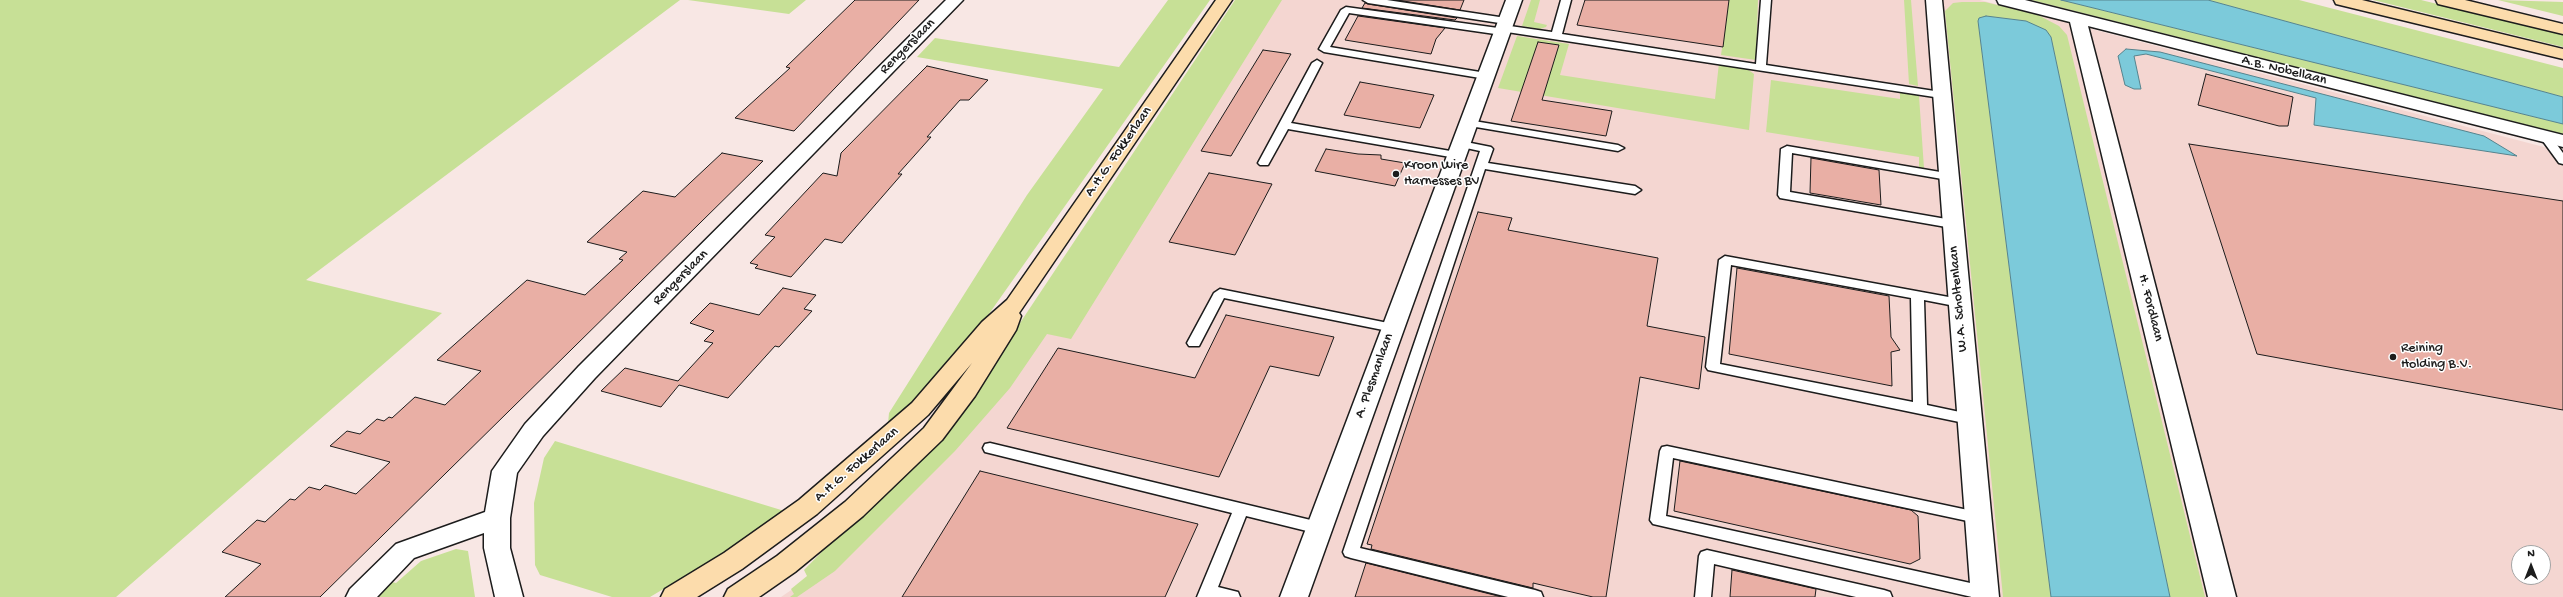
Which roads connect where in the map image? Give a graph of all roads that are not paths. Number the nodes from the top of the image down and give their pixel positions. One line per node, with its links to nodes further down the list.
1 (955, 0): 42 (street, Rengerslaan)
2 (1224, 0): 34 (main road, A.H.G. Fokkerlaan)
3 (1368, 0): 12 (lane)
4 (1514, 0): 12 (street, A. Plesmanlaan)
5 (1566, 0): 14 (lane)
6 (1766, 0): 17 (lane)
7 (1934, 0): 19 (street, W.A. Scholtenlaan)
8 (2005, 0): 11 (street, A.B. Nobellaan)
9 (2342, 0): 15 (main road)
10 (2444, 0): 13 (main road)
11 (2078, 19): 22 (street, A.B. Nobellaan); 55 (street, H. Fordlaan)
12 (1504, 27): 14 (lane); 18 (street, A. Plesmanlaan); 18 (lane)
13 (2563, 29)
14 (1556, 36): 17 (lane)
15 (2563, 54)
16 (1317, 63): 21 (lane)
17 (1761, 66): 19 (lane)
18 (1486, 76): 20 (street, A. Plesmanlaan)
19 (1941, 94): 29 (street, W.A. Scholtenlaan)
20 (1468, 124): 24 (lane); 25 (street, A. Plesmanlaan)
21 (1284, 125): 25 (lane); 27 (lane)
22 (2546, 136): 23 (street, A.B. Nobellaan); 26 (lane)
23 (2563, 141)
24 (1618, 148)
25 (1458, 150): 28 (lane); 35 (street, A. Plesmanlaan)
26 (2563, 162)
27 (1264, 163)
28 (1481, 165): 30 (lane); 52 (lane)
29 (1948, 176): 31 (street, W.A. Scholtenlaan); 31 (lane)
30 (1635, 190)
31 (1952, 224): 33 (street, W.A. Scholtenlaan)
32 (1917, 295): 33 (lane); 37 (lane); 37 (lane)
33 (1960, 303): 38 (street, W.A. Scholtenlaan)
34 (1015, 305): 48 (main road, A.H.G. Fokkerlaan); 49 (main road, A.H.G. Fokkerlaan)
35 (1393, 328): 36 (lane); 43 (street, A. Plesmanlaan)
36 (1194, 343)
37 (1920, 409): 38 (lane)
38 (1969, 419): 41 (street, W.A. Scholtenlaan)
39 (990, 448): 40 (lane)
40 (1241, 509): 43 (lane); 44 (lane)
41 (1978, 517): 45 (street, W.A. Scholtenlaan); 45 (lane)
42 (497, 518): 46 (street); 47 (street, Rengerslaan)
43 (1319, 528): 51 (street, A. Plesmanlaan)
44 (1206, 594): 50 (lane)
45 (1984, 595)
46 (360, 597)
47 (508, 597)
48 (675, 597)
49 (738, 597)
50 (1232, 597)
51 (1294, 597)
52 (1535, 597)
53 (1703, 597): 54 (lane)
54 (1884, 597)
55 (2222, 597)

